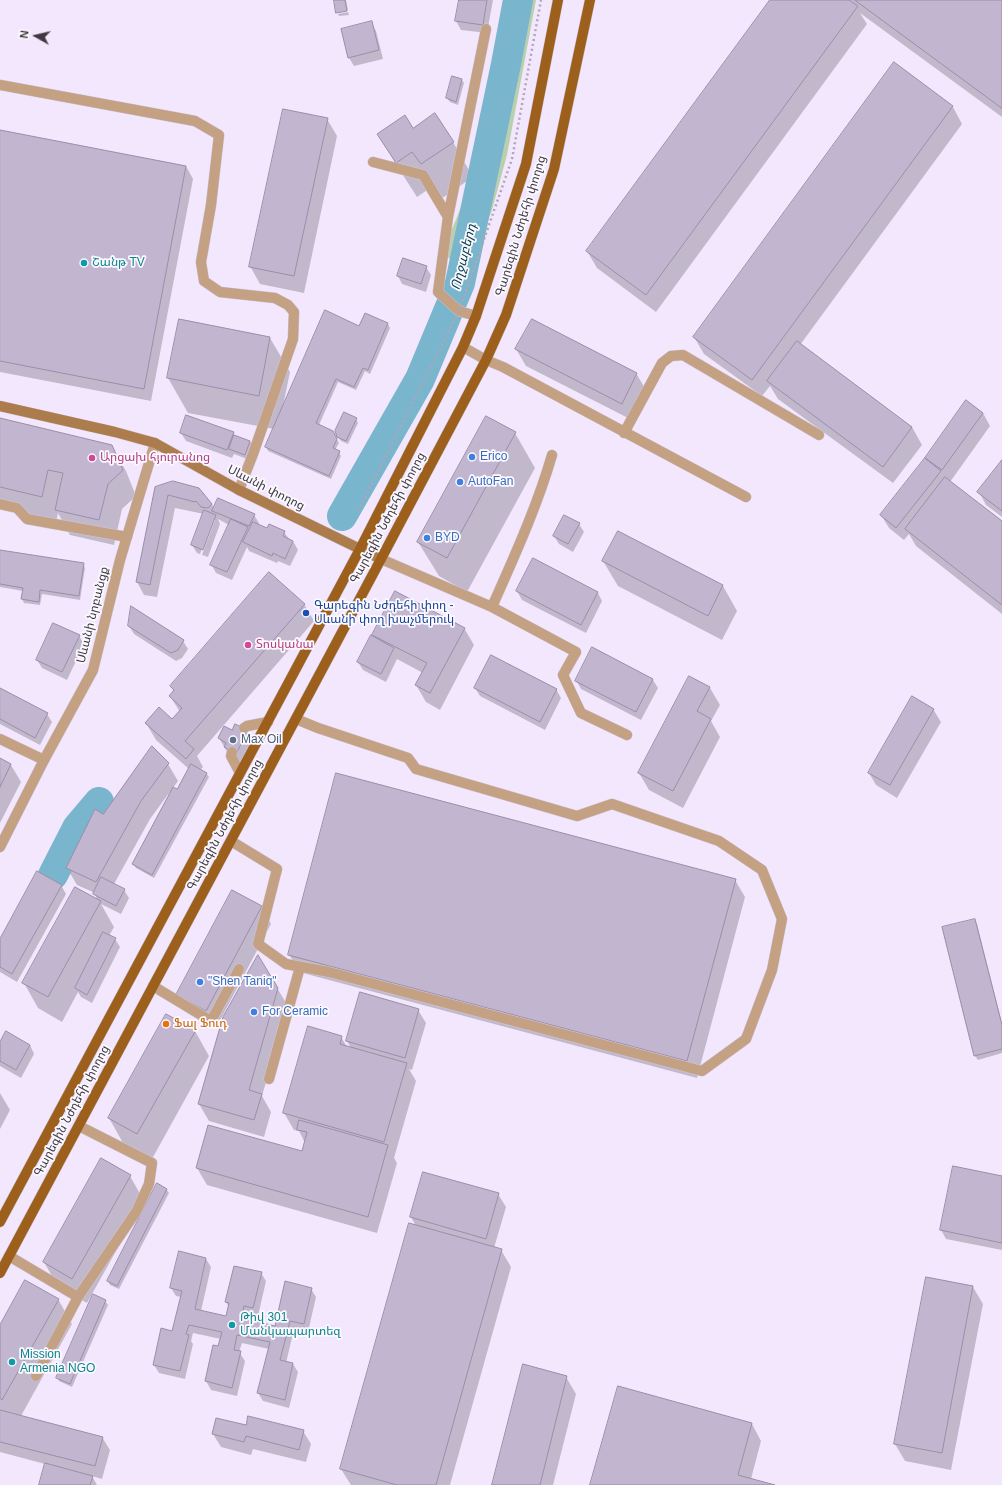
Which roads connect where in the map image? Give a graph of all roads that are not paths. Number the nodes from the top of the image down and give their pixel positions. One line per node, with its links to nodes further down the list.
1 (558, 0): 7 (main road, Գարեգին Նժդեհի փողոց)
2 (590, 0): 9 (main road, Գարեգին Նժդեհի փողոց)
3 (486, 29): 6 (street)
4 (0, 85): 15 (street)
5 (373, 162): 6 (street)
6 (448, 217): 7 (street)
7 (476, 316): 8 (main road, Գարեգին Նժդեհի փողոց)
8 (462, 347): 9 (street); 19 (main road, Գարեգին Նժդեհի փողոց)
9 (486, 360): 11 (street); 20 (main road, Գարեգին Նժդեհի փողոց)
10 (0, 406): 13 (street, Սևանի փողոց)
11 (624, 433): 12 (street); 16 (street)
12 (819, 435)
13 (154, 443): 15 (street, Սևանի փողոց); 18 (street, Սևանի նրբանցք)
14 (552, 455): 21 (street)
15 (239, 490): 19 (street, Սևանի փողոց)
16 (746, 497)
17 (0, 504): 18 (street)
18 (127, 536): 28 (street, Սևանի նրբանցք)
19 (360, 549): 20 (street, Սևանի փողոց); 23 (main road, Գարեգին Նժդեհի փողոց)
20 (381, 559): 21 (street, Սևանի փողոց); 22 (main road, Գարեգին Նժդեհի փողոց)
21 (492, 607): 25 (street, Սևանի փողոց)
22 (296, 719): 30 (main road, Գարեգին Նժդեհի փողոց); 32 (street)
23 (268, 722): 24 (street); 29 (main road, Գարեգին Նժդեհի փողոց)
24 (244, 728)
25 (627, 735)
26 (0, 738): 28 (street)
27 (232, 752): 29 (street)
28 (44, 760): 31 (street, Սևանի նրբանցք)
29 (240, 773): 37 (main road, Գարեգին Նժդեհի փողոց)
30 (231, 841): 32 (street); 34 (main road, Գարեգին Նժդեհի փողոց)
31 (0, 846)
32 (300, 967): 35 (street)
33 (240, 969): 34 (street)
34 (153, 986): 36 (main road, Գարեգին Նժդեհի փողոց)
35 (269, 1079)
36 (79, 1126): 38 (main road, Գարեգին Նժդեհի փողոց); 40 (street)
37 (0, 1222)
38 (9, 1256): 39 (main road, Գարեգին Նժդեհի փողոց); 40 (street)
39 (0, 1273)
40 (78, 1297): 41 (street)
41 (36, 1376)

